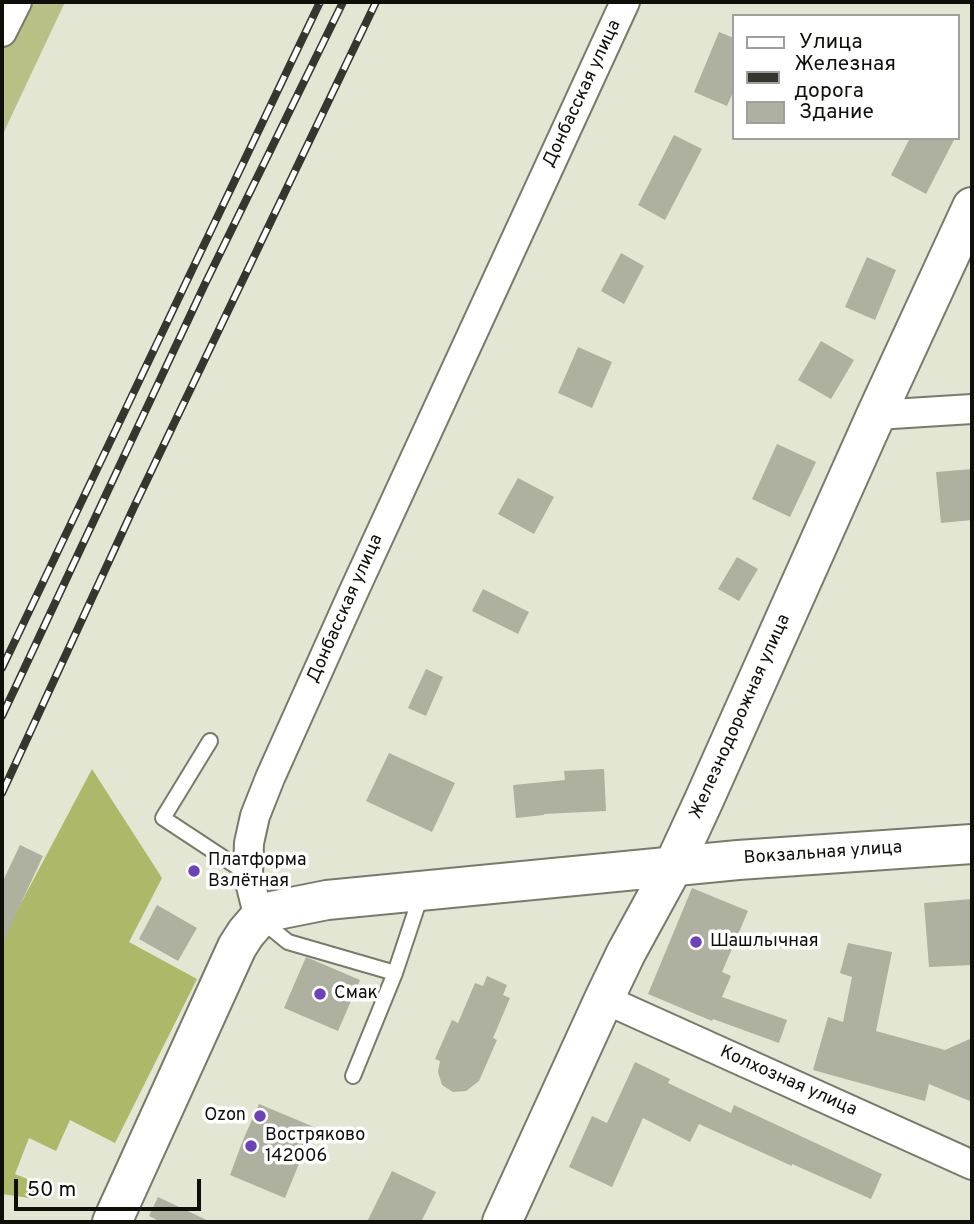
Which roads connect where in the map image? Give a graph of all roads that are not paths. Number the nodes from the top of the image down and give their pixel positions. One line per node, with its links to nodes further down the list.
1 (17, 2): 3 (street)
2 (625, 2): 10 (street, Донбасская улица)
3 (2, 32)
4 (972, 206): 6 (street, Железнодорожная улица)
5 (972, 409): 6 (street)
6 (876, 415): 9 (street, Железнодорожная улица)
7 (210, 741): 10 (lane)
8 (972, 844): 9 (street, Вокзальная улица)
9 (673, 867): 11 (street, Вокзальная улица); 14 (street, Железнодорожная улица)
10 (248, 874): 12 (street, Донбасская улица)
11 (423, 891): 12 (street, Вокзальная улица); 13 (lane)
12 (259, 918): 13 (lane); 17 (street)
13 (395, 973): 15 (lane)
14 (604, 999): 16 (street, Колхозная улица); 18 (street, Железнодорожная улица)
15 (353, 1076)
16 (972, 1165)
17 (114, 1222)
18 (502, 1222)

